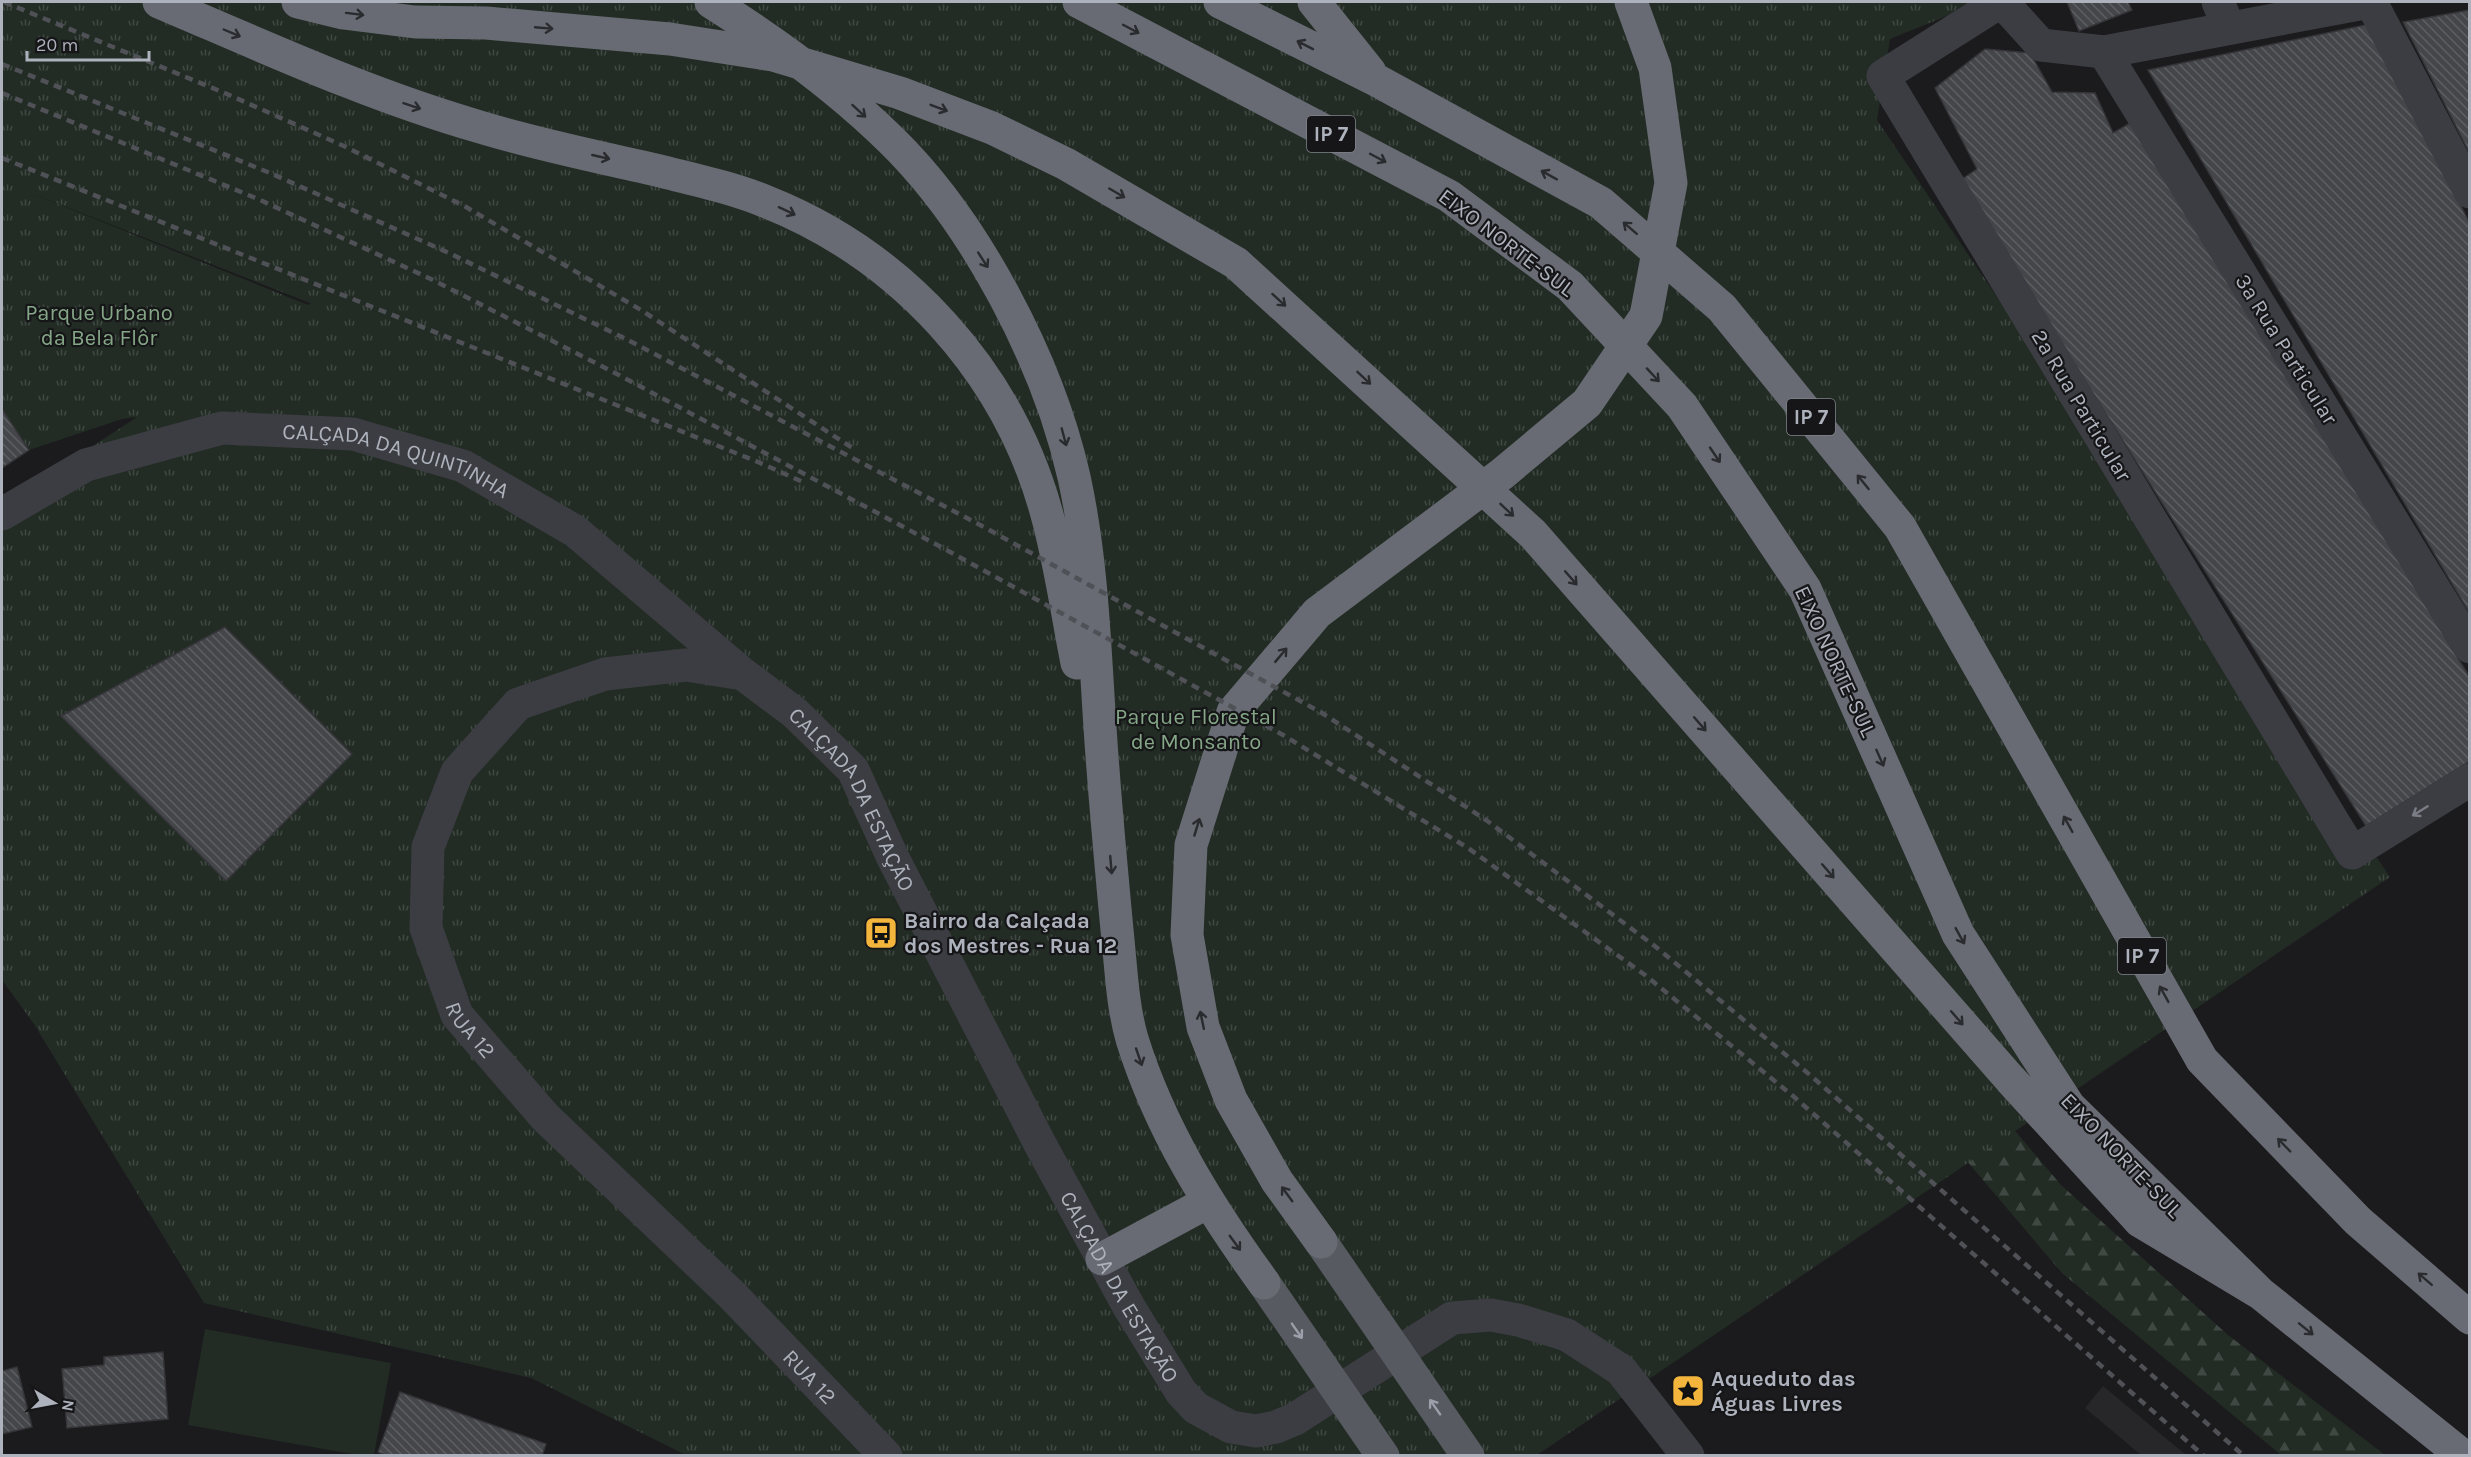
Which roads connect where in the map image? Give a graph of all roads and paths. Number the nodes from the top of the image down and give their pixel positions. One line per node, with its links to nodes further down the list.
1 (159, 2): 20 (highway, one-way to 20)
2 (298, 2): 12 (highway, one-way to 12)
3 (416, 2): 12 (highway)
4 (711, 2): 20 (highway, one-way to 20)
5 (1079, 2): 25 (highway, EIXO NORTE-SUL / IP 7, one-way to 25)
6 (1220, 2): 14 (highway, IP 7, one-way to 6)
7 (1314, 2): 14 (highway)
8 (1631, 2): 22 (highway, one-way to 8)
9 (2001, 2): 13 (street); 19 (street, 2ª Rua Particular, one-way to 9)
10 (2371, 2): 11 (street); 15 (street)
11 (2223, 15): 13 (street)
12 (486, 23): 25 (highway, one-way to 25)
13 (2104, 52): 17 (street, 3ª Rua Particular)
14 (1376, 80): 26 (highway, IP 7, one-way to 14)
15 (2469, 192)
16 (2, 514): 18 (street, CALÇADA DA QUINTINHA)
17 (2469, 647)
18 (743, 674): 23 (street, CALÇADA DA ESTAÇÃO); 27 (street, RUA 12)
19 (2469, 780)
20 (1106, 807): 21 (highway, one-way to 21)
21 (1208, 1202): 23 (highway); 24 (highway, one-way to 24)
22 (1321, 1242): 29 (main road, one-way to 22)
23 (1102, 1259): 30 (street, CALÇADA DA ESTAÇÃO)
24 (1264, 1283): 28 (main road, one-way to 28)
25 (2260, 1293): 31 (highway, EIXO NORTE-SUL / IP 7, one-way to 31)
26 (2469, 1317)
27 (886, 1455)
28 (1383, 1455)
29 (1468, 1455)
30 (1688, 1455)
31 (2463, 1455)

